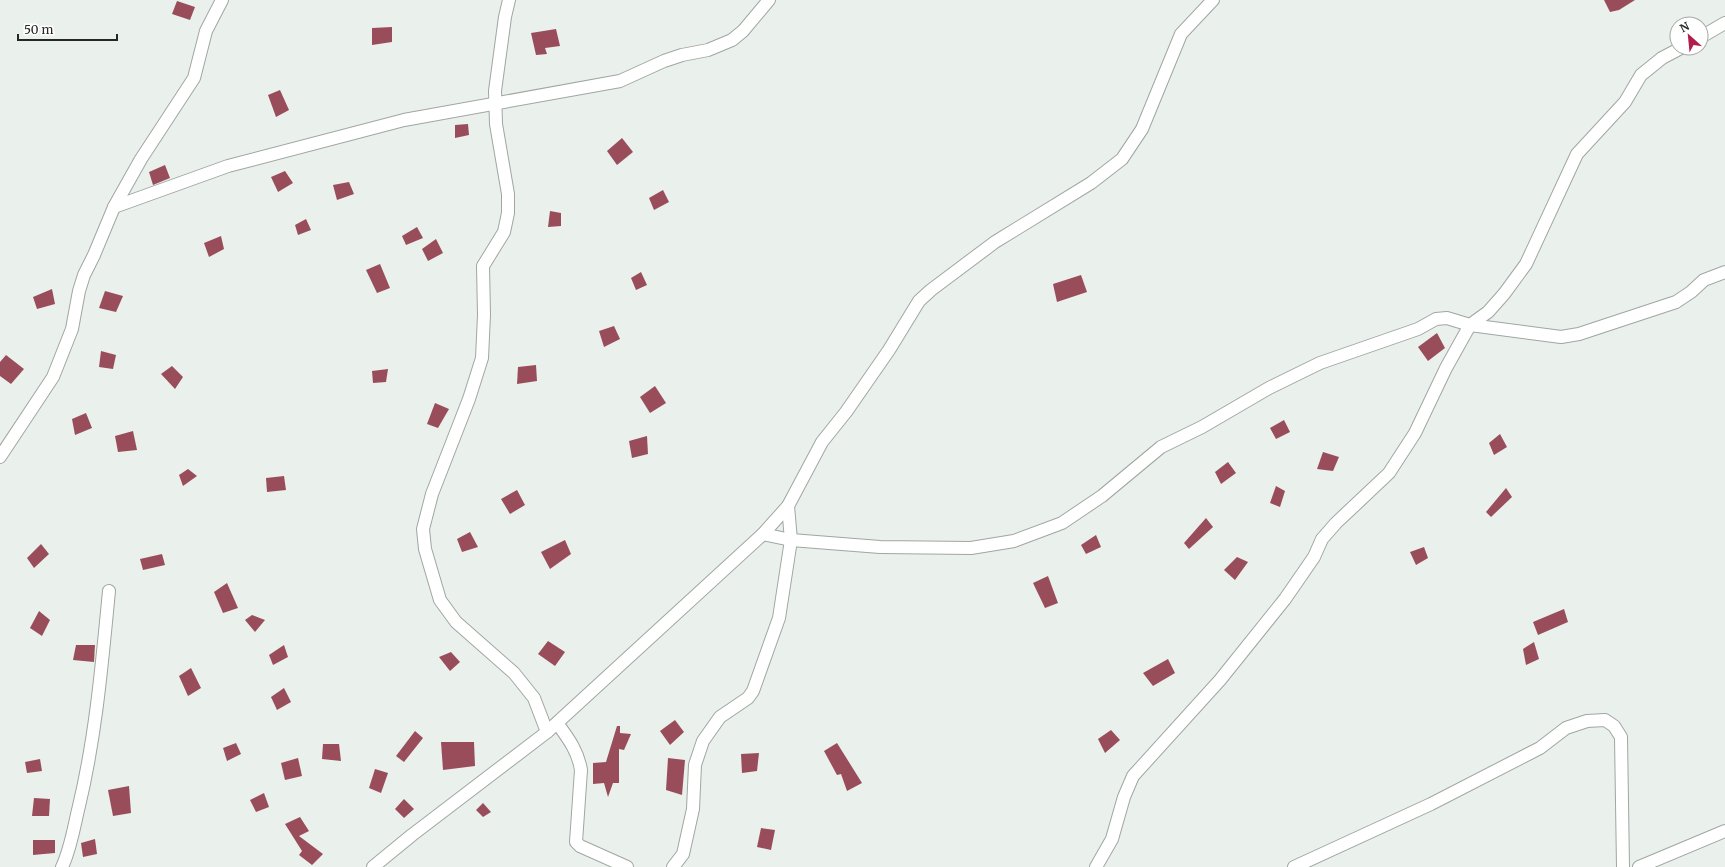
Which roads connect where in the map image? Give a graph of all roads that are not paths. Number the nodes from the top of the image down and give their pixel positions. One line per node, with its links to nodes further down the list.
1 (222, 0): 9 (street)
2 (509, 0): 8 (street)
3 (769, 0): 8 (street)
4 (1213, 0): 13 (street)
5 (1725, 23): 6 (street)
6 (1709, 32)
7 (1669, 54): 11 (street)
8 (496, 102): 9 (street); 18 (street)
9 (114, 207): 12 (street)
10 (1725, 272): 11 (street)
11 (1470, 325): 15 (street); 24 (street)
12 (0, 457)
13 (788, 506): 14 (street); 15 (street)
14 (763, 534): 15 (street); 17 (street)
15 (790, 540): 23 (street)
16 (109, 591): 20 (street)
17 (557, 723): 18 (street); 22 (street)
18 (547, 732): 21 (street)
19 (1725, 831): 27 (street)
20 (62, 867)
21 (373, 867)
22 (627, 867)
23 (673, 867)
24 (1096, 867)
25 (1294, 867): 26 (street)
26 (1623, 867)
27 (1639, 867)

